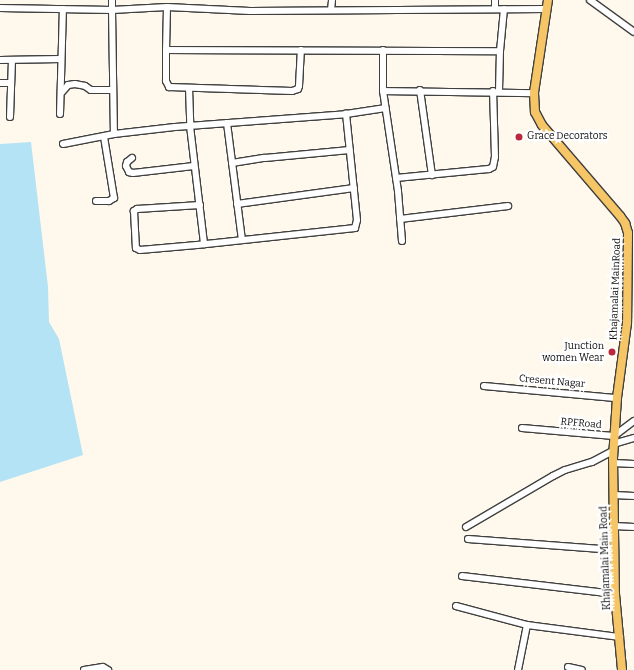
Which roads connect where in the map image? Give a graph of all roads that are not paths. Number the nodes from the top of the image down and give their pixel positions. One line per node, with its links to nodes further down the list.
1 (112, 0): 12 (street)
2 (332, 0): 13 (street)
3 (495, 0): 9 (street)
4 (548, 0): 11 (main road, Khajamalai MainRoad)
5 (590, 0): 14 (street)
6 (167, 7): 12 (street); 13 (street); 15 (street)
7 (0, 8): 8 (street)
8 (63, 9): 12 (street); 19 (street)
9 (495, 9): 10 (street); 13 (street)
10 (504, 9): 11 (street); 18 (street)
11 (546, 9): 30 (main road, Khajamalai MainRoad)
12 (112, 10): 25 (street)
13 (331, 10)
14 (634, 32)
15 (166, 50): 16 (street); 24 (street)
16 (301, 50): 17 (street); 24 (street)
17 (383, 50): 18 (street); 27 (street)
18 (500, 51): 28 (street)
19 (61, 59): 21 (street); 29 (street)
20 (0, 60): 21 (street)
21 (12, 60): 23 (street)
22 (0, 83): 23 (street)
23 (11, 83): 34 (street)
24 (189, 88): 36 (street)
25 (113, 90): 29 (street); 37 (street)
26 (420, 90): 27 (street); 28 (street); 44 (street)
27 (383, 91): 31 (street)
28 (496, 91): 30 (street); 44 (street)
29 (62, 92): 32 (street)
30 (534, 93): 56 (main road, Khajamalai MainRoad)
31 (386, 108): 33 (street); 45 (street)
32 (60, 114)
33 (346, 114): 35 (street); 40 (street)
34 (10, 117)
35 (227, 123): 36 (street); 42 (street)
36 (190, 126): 37 (street); 43 (street)
37 (114, 134): 38 (street)
38 (104, 137): 39 (street); 47 (street)
39 (63, 144)
40 (350, 150): 42 (street); 46 (street)
41 (132, 158): 43 (street)
42 (232, 163): 48 (street)
43 (194, 166): 49 (street)
44 (432, 175): 45 (street)
45 (396, 178): 51 (street)
46 (354, 188): 48 (street); 52 (street)
47 (96, 201)
48 (237, 204): 52 (street)
49 (200, 205): 54 (street); 54 (street)
50 (508, 206): 51 (street)
51 (400, 219): 53 (street)
52 (242, 240): 54 (street)
53 (402, 241)
54 (204, 244)
55 (484, 386): 56 (street, Cresent Nagar)
56 (617, 398): 60 (main road, Khajamalai MainRoad)
57 (634, 421): 60 (street, RPFRoad)
58 (522, 428): 60 (street, RPFRoad)
59 (634, 438): 60 (street)
60 (613, 444): 61 (main road, Khajamalai Main Road); 65 (street)
61 (613, 463): 62 (street); 63 (main road, Khajamalai Main Road)
62 (634, 464)
63 (614, 495): 64 (street); 66 (main road, Khajamalai Main Road)
64 (634, 496)
65 (466, 526)
66 (614, 526): 67 (street); 69 (main road, Khajamalai Main Road)
67 (634, 527)
68 (468, 539): 69 (street)
69 (615, 550): 71 (main road, Khajamalai Main Road)
70 (462, 576): 71 (street)
71 (616, 594): 74 (main road, Khajamalai Main Road)
72 (456, 606): 73 (street)
73 (527, 625): 74 (street); 78 (street)
74 (620, 637): 80 (main road, Khajamalai Main Road)
75 (568, 667): 79 (street)
76 (84, 670): 77 (street)
77 (108, 670)
78 (518, 670)
79 (582, 670)
80 (622, 670)

